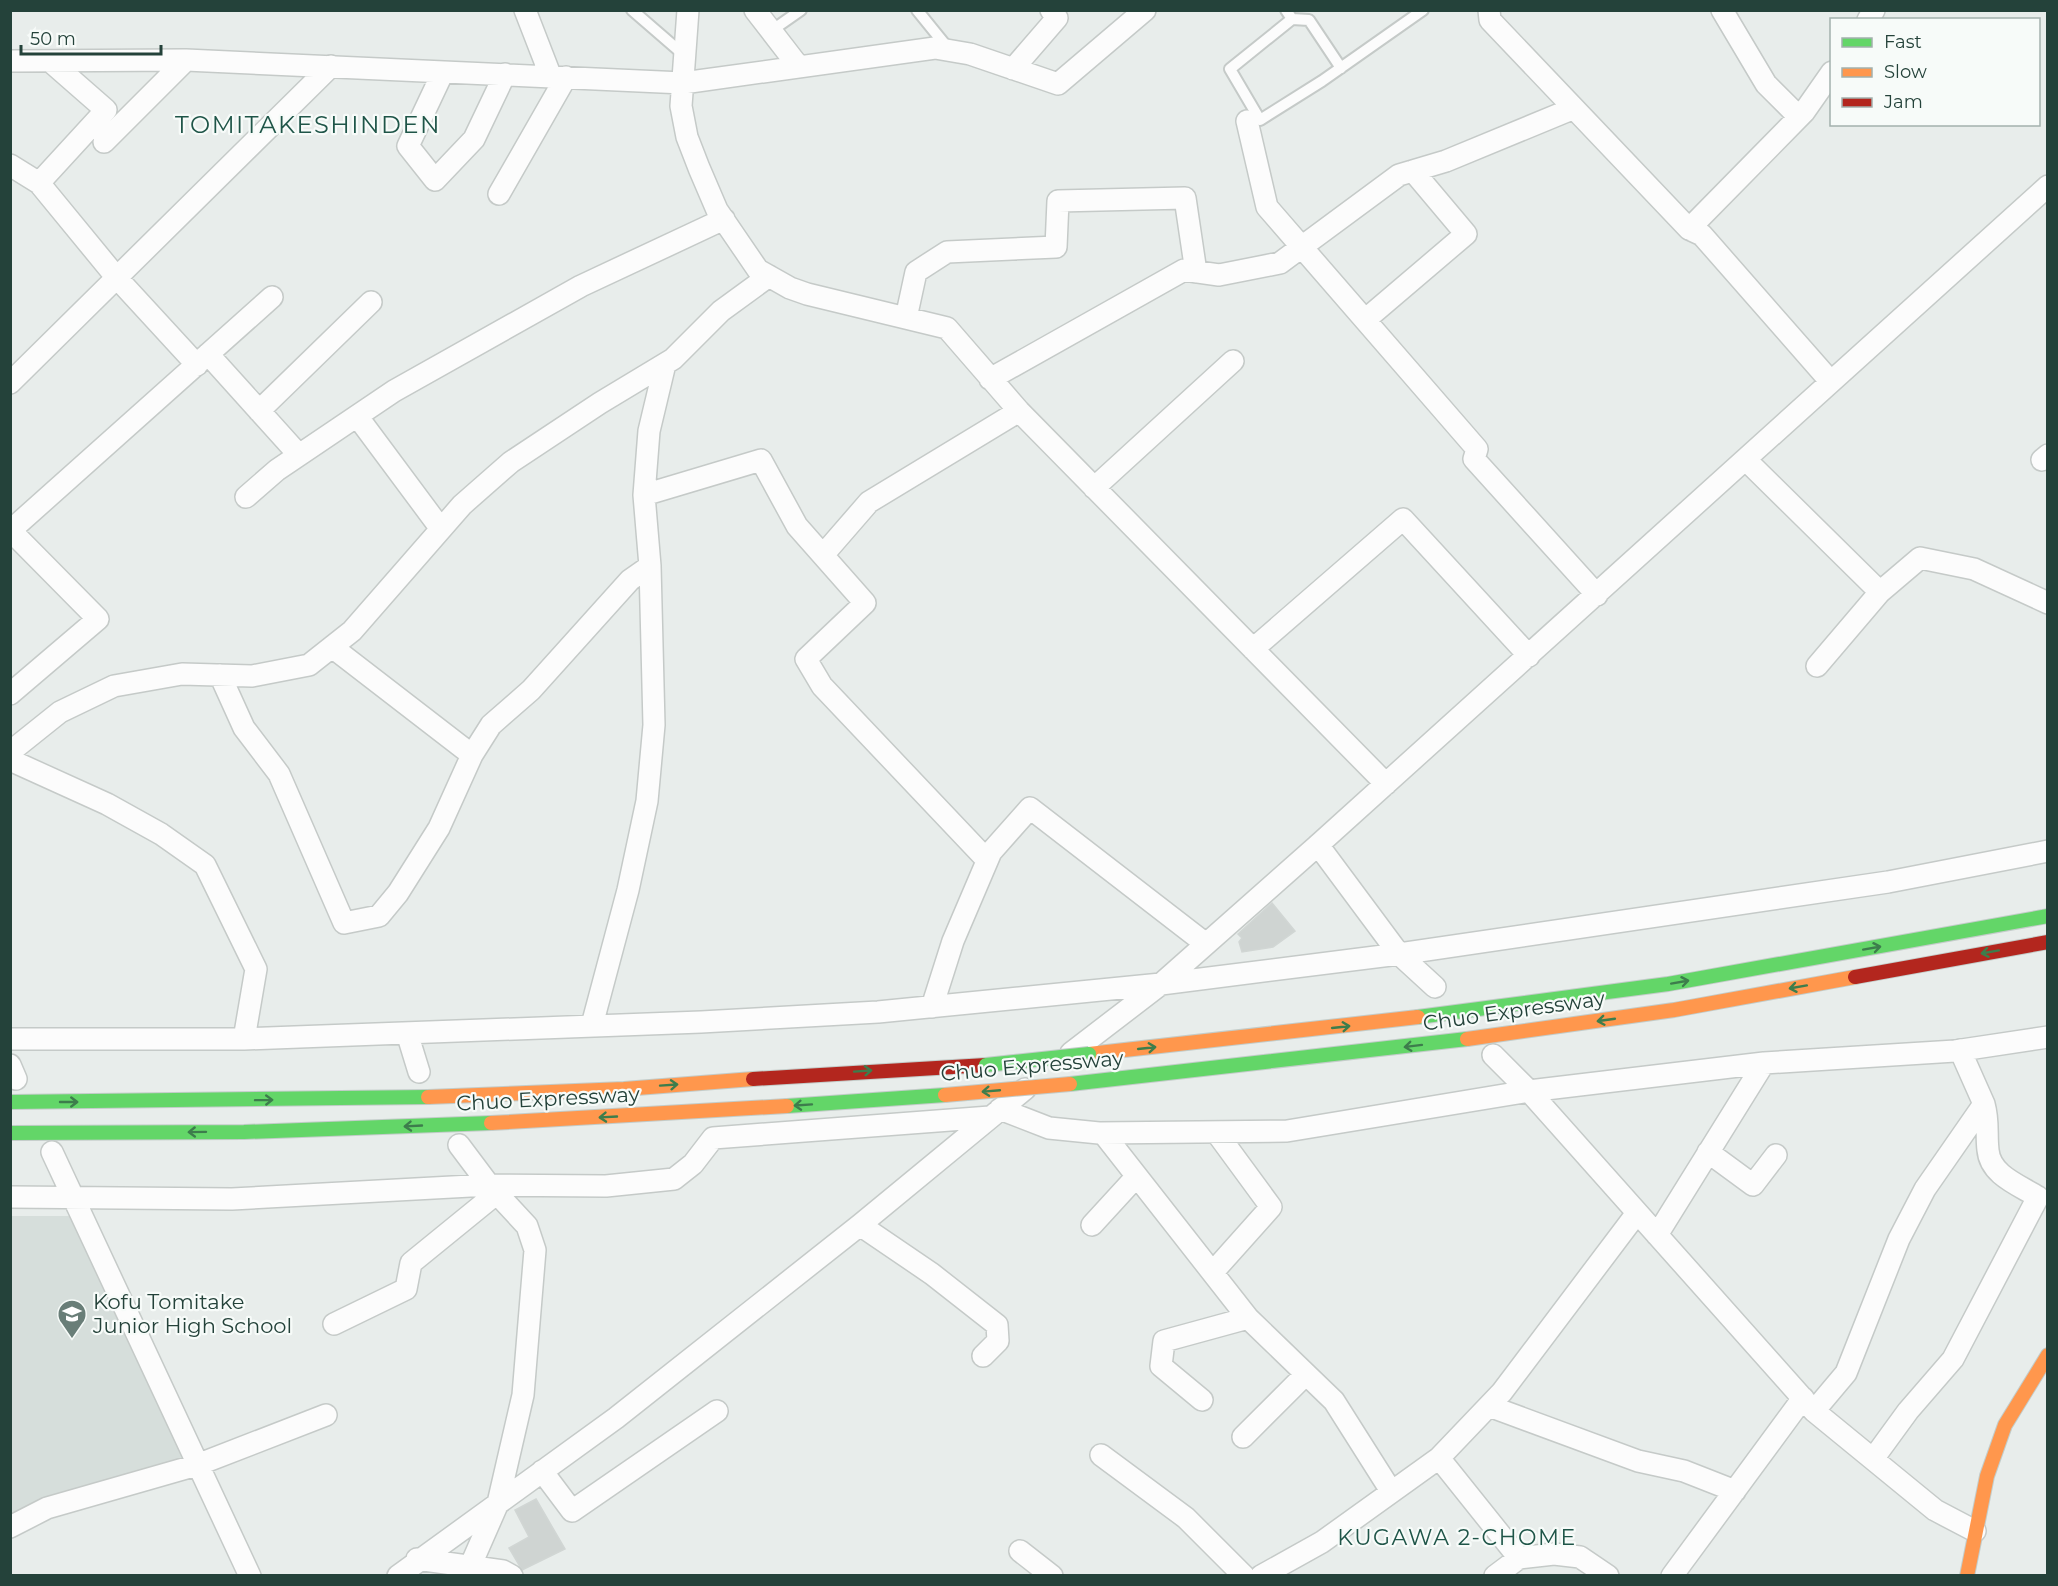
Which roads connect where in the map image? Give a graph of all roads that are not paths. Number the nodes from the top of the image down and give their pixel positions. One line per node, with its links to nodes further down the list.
1 (525, 10): 26 (street)
2 (632, 10): 15 (lane)
3 (688, 10): 15 (street)
4 (755, 10): 13 (street)
5 (801, 10): 13 (lane)
6 (917, 10): 14 (lane)
7 (1050, 10): 22 (street)
8 (1145, 10): 22 (street)
9 (1423, 10): 21 (lane)
10 (1489, 10): 28 (street)
11 (1722, 10): 29 (street)
12 (1289, 15): 21 (lane); 21 (lane)
13 (771, 31): 20 (street)
14 (950, 51): 20 (street); 22 (street)
15 (685, 55): 27 (street)
16 (186, 60): 18 (street); 19 (street); 31 (street)
17 (10, 61): 18 (street)
18 (51, 61): 34 (street)
19 (331, 66): 23 (street); 42 (street)
20 (799, 67): 27 (street)
21 (1341, 68)
22 (1013, 69)
23 (443, 72): 24 (street); 24 (street)
24 (505, 74): 26 (street)
25 (1830, 75): 29 (street)
26 (558, 77): 27 (street); 36 (street)
27 (683, 83): 37 (street)
28 (1572, 109): 33 (street); 38 (street)
29 (1799, 117): 38 (street)
30 (1247, 121): 39 (street)
31 (104, 142)
32 (10, 165): 34 (street)
33 (1413, 171): 39 (street); 46 (street)
34 (39, 183): 42 (street)
35 (2048, 186): 51 (street)
36 (498, 194)
37 (724, 219): 41 (street); 55 (street)
38 (1689, 229): 51 (street)
39 (1302, 246): 40 (street); 46 (street)
40 (1196, 272): 45 (street); 50 (street)
41 (769, 276): 45 (street); 49 (street)
42 (117, 278): 47 (street); 52 (street)
43 (272, 297): 47 (street)
44 (371, 302): 53 (street)
45 (906, 318): 50 (street)
46 (1365, 320): 66 (street)
47 (202, 360): 53 (street); 62 (street)
48 (1233, 362): 58 (street)
49 (665, 364): 59 (street); 61 (street)
50 (990, 379): 54 (street)
51 (1831, 381): 57 (street)
52 (10, 383)
53 (259, 411): 56 (street)
54 (1019, 411): 58 (street); 63 (street)
55 (357, 416): 56 (street); 61 (street)
56 (299, 455): 60 (street)
57 (1746, 460): 65 (street); 66 (street)
58 (1094, 488): 69 (street)
59 (644, 495): 63 (street); 64 (street)
60 (246, 497)
61 (441, 529): 68 (street)
62 (11, 531): 73 (street)
63 (823, 555): 80 (street)
64 (650, 566): 75 (street); 88 (street)
65 (1880, 592): 67 (street); 71 (street)
66 (1597, 595): 70 (street)
67 (2048, 603)
68 (332, 647): 72 (street); 75 (street)
69 (1253, 649): 70 (street); 77 (street)
70 (1529, 656): 77 (street)
71 (1817, 666)
72 (220, 675): 74 (street); 75 (street)
73 (10, 694)
74 (10, 753)
75 (472, 755)
76 (10, 760): 92 (street)
77 (1386, 784): 78 (street)
78 (1318, 845): 83 (street); 84 (street)
79 (2048, 851): 84 (street)
80 (987, 860): 83 (street); 87 (street)
81 (2048, 916): 98 (highway, Chuo Expressway, one-way to 81, bridge)
82 (2048, 942): 103 (highway, Chuo Expressway, one-way to 103, bridge)
83 (1206, 944): 85 (street)
84 (1399, 954): 85 (street); 86 (street)
85 (1161, 984): 87 (street); 100 (street)
86 (1435, 987)
87 (932, 1006): 88 (street)
88 (592, 1025): 89 (street)
89 (407, 1033): 92 (street); 96 (street)
90 (2048, 1037): 93 (street)
91 (10, 1039): 92 (street)
92 (244, 1039)
93 (1960, 1050): 95 (street); 99 (street)
94 (1493, 1055): 97 (street)
95 (1764, 1063): 97 (street); 106 (street)
96 (419, 1072)
97 (1529, 1091): 102 (street); 112 (street)
98 (10, 1102)
99 (1984, 1104): 123 (street); 130 (street)
100 (995, 1113): 101 (street); 109 (street); 113 (street)
101 (1103, 1132): 102 (street); 108 (street)
102 (1216, 1132): 116 (street)
103 (10, 1133)
104 (459, 1145): 109 (street)
105 (52, 1152): 111 (street)
106 (1708, 1152): 107 (street); 115 (street)
107 (1776, 1155)
108 (1136, 1177): 114 (street); 116 (street)
109 (493, 1189): 111 (street); 118 (street); 135 (street)
110 (10, 1197): 111 (street)
111 (73, 1199): 131 (street)
112 (1637, 1213): 115 (street); 124 (street)
113 (860, 1225): 120 (street); 132 (street)
114 (1092, 1225)
115 (1657, 1235): 123 (street)
116 (1213, 1272): 117 (street)
117 (1248, 1318): 121 (street); 122 (street)
118 (334, 1324)
119 (2048, 1355): 137 (highway)
120 (983, 1356)
121 (1306, 1374): 127 (street); 133 (street)
122 (1202, 1400)
123 (1809, 1404): 130 (street); 134 (street)
124 (1489, 1406): 129 (street); 134 (street)
125 (717, 1411): 132 (street)
126 (326, 1415): 131 (street)
127 (1244, 1437)
128 (1101, 1455): 146 (street)
129 (1439, 1458): 133 (street); 139 (street)
130 (1873, 1459): 137 (street)
131 (197, 1465): 136 (street); 142 (street)
132 (542, 1471): 135 (street)
133 (1390, 1491): 147 (street)
134 (1735, 1491): 150 (street)
135 (498, 1503): 140 (street); 141 (street)
136 (10, 1527)
137 (1975, 1532): 151 (highway)
138 (1020, 1551): 145 (street)
139 (1520, 1558): 148 (street); 149 (street)
140 (417, 1560): 141 (street); 143 (street)
141 (468, 1571): 144 (street)
142 (250, 1575)
143 (398, 1575)
144 (512, 1575)
145 (1052, 1575)
146 (1244, 1575)
147 (1261, 1575)
148 (1495, 1575)
149 (1608, 1575)
150 (1672, 1575)
151 (1967, 1575)

